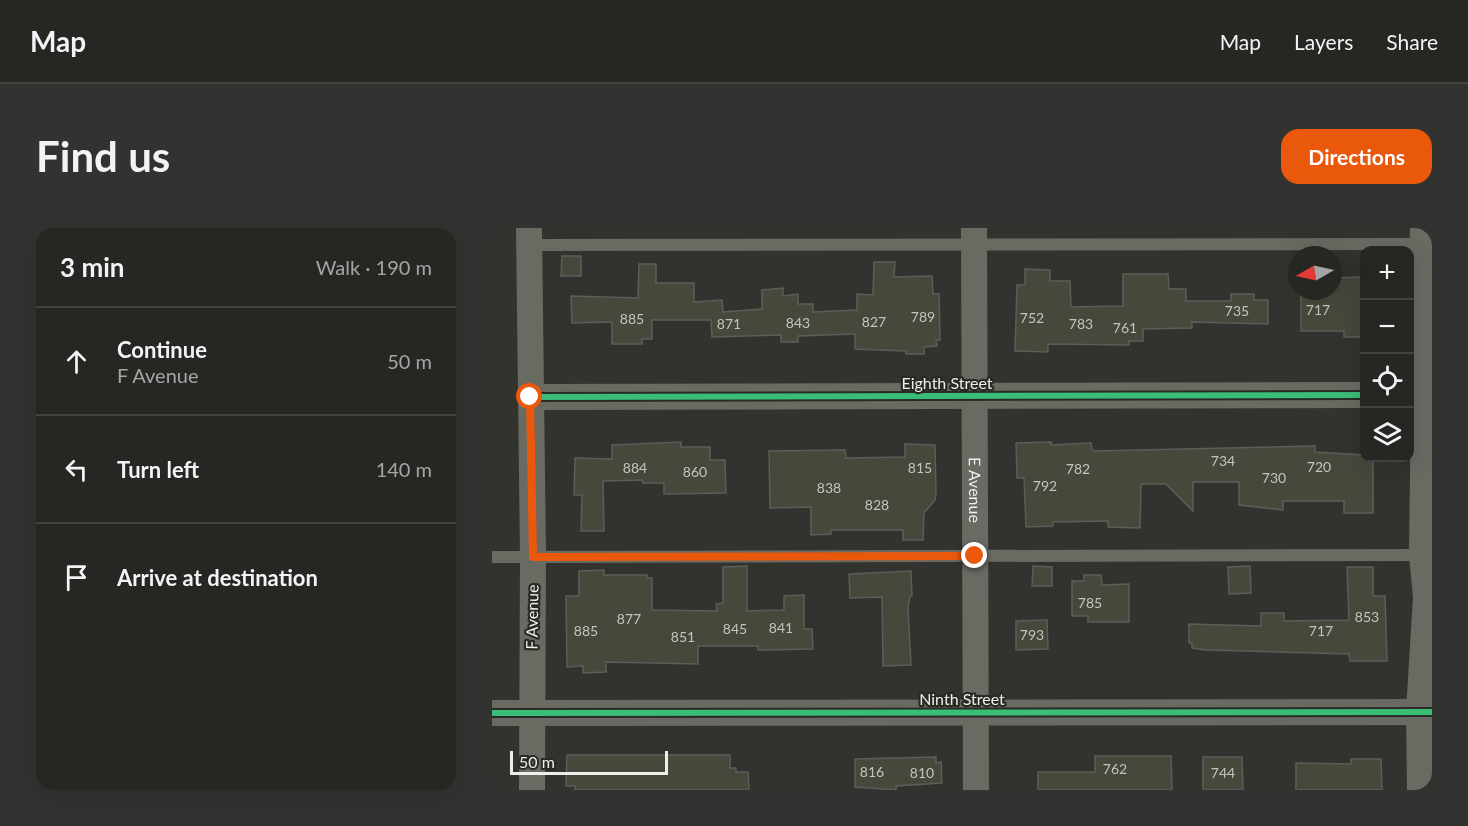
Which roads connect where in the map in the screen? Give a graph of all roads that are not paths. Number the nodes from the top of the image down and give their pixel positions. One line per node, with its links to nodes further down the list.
1 (974, 236): 2 (lane); 3 (lane); 6 (street, E Avenue)
2 (530, 237): 7 (street, F Avenue)
3 (1426, 239): 5 (street)
4 (1360, 395): 6 (street, Eighth Street)
5 (1422, 395): 8 (street)
6 (975, 396): 7 (street, Eighth Street); 9 (street, E Avenue)
7 (530, 397): 11 (street, F Avenue)
8 (1427, 555): 9 (lane); 12 (street)
9 (975, 556): 11 (lane); 13 (street, E Avenue)
10 (492, 557): 11 (lane)
11 (533, 557): 15 (street, F Avenue)
12 (1426, 711): 13 (street, Ninth Street); 18 (street)
13 (976, 712): 15 (street, Ninth Street); 17 (street, E Avenue)
14 (492, 713): 15 (street, Ninth Street)
15 (531, 713): 16 (street, F Avenue)
16 (532, 790)
17 (976, 790)
18 (1420, 790)

